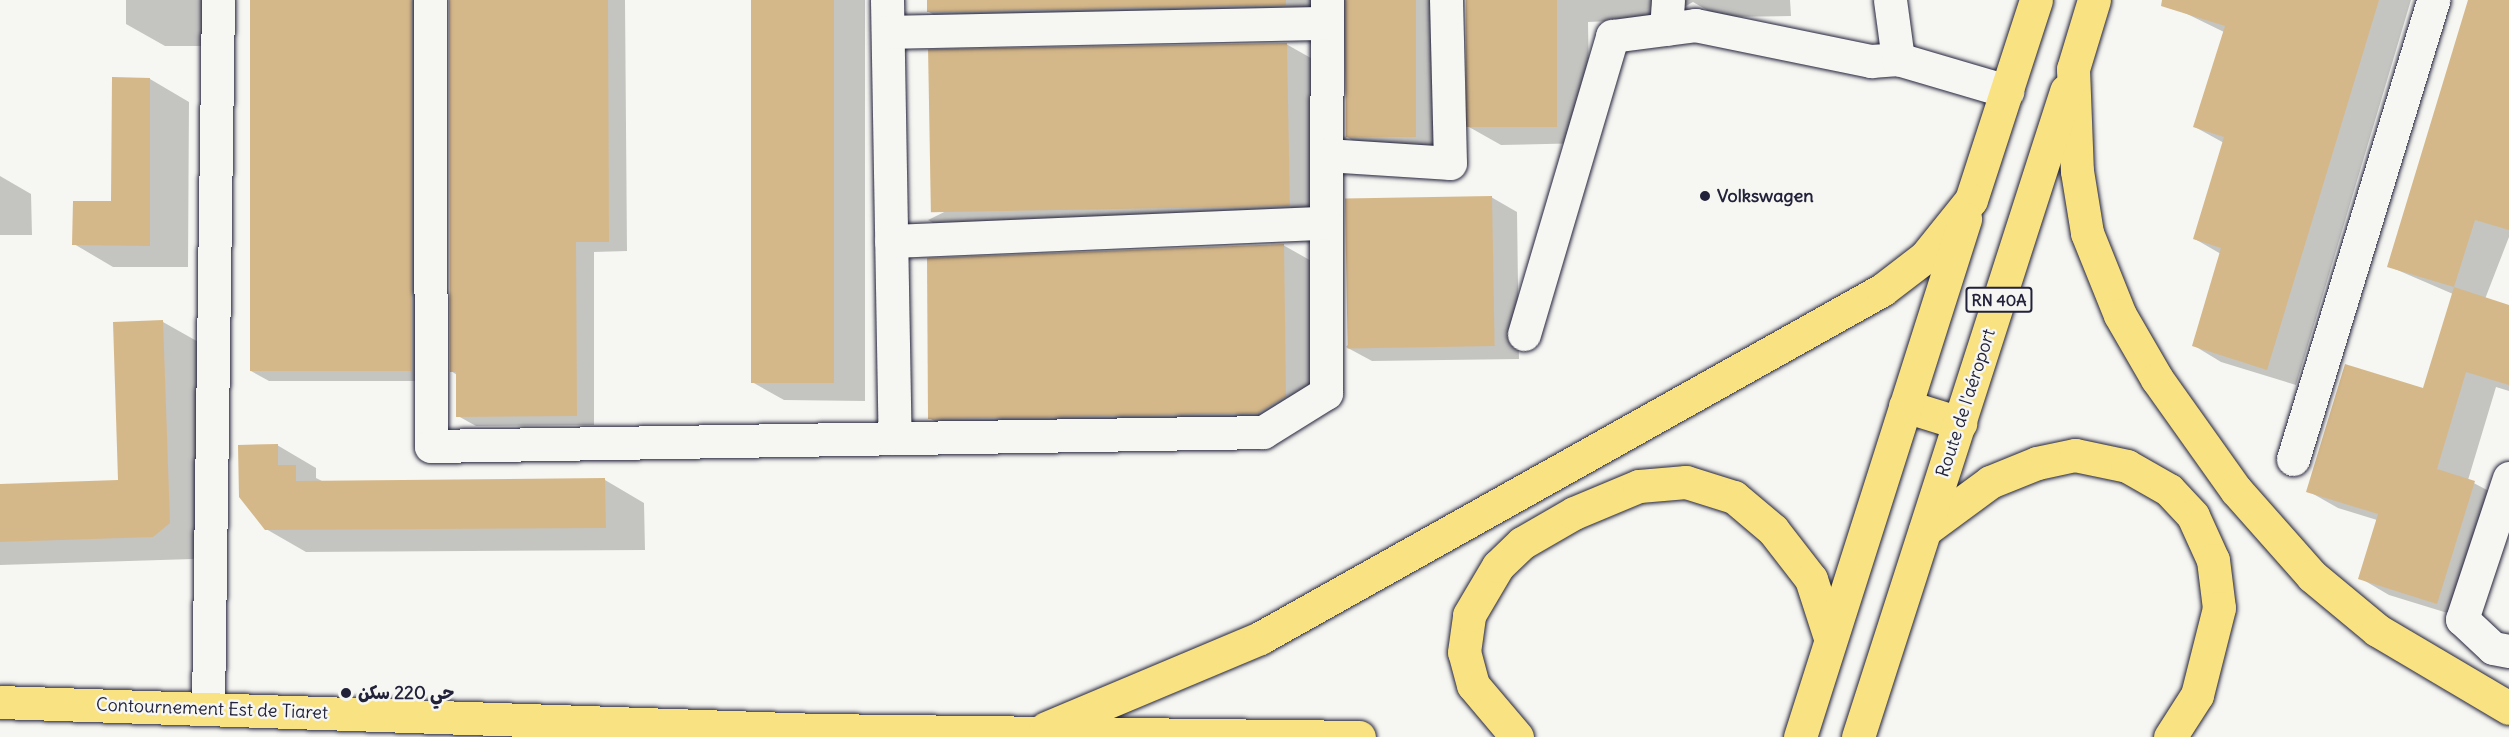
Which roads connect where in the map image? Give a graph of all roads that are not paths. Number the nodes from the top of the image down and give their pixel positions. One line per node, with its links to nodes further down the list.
1 (218, 0): 29 (street)
2 (430, 0): 22 (street)
3 (887, 0): 11 (street)
4 (1446, 0): 15 (street)
5 (1890, 0): 12 (street)
6 (2036, 0): 14 (main road, RN 40A)
7 (2094, 0): 13 (main road, RN 40A)
8 (2433, 0): 23 (street)
9 (1327, 11): 11 (street); 15 (street)
10 (1667, 14): 12 (street); 19 (street)
11 (888, 32): 18 (street)
12 (1898, 59): 14 (street)
13 (2073, 69): 21 (main road, Route de l'aéroport / RN 40A); 30 (main road)
14 (2007, 91): 16 (main road, RN 40A)
15 (1327, 155): 17 (street)
16 (1971, 200): 20 (main road, RN 40A); 31 (main road)
17 (1326, 222): 18 (street); 22 (street)
18 (891, 241): 22 (street)
19 (1524, 334)
20 (1905, 406): 21 (main road); 26 (main road, RN 40A)
21 (1960, 423): 25 (main road, Route de l'aéroport / RN 40A)
22 (895, 438)
23 (2293, 459)
24 (2509, 478): 27 (street)
25 (1925, 530): 35 (main road, Route de l'aéroport / RN 40A); 36 (main road)
26 (1830, 638): 33 (main road); 34 (main road, RN 40A)
27 (2509, 651)
28 (0, 702): 29 (main road, Contournement Est de Tiaret)
29 (208, 707): 31 (main road, Contournement Est de Tiaret)
30 (2509, 708)
31 (1032, 733): 32 (main road, Contournement Est de Tiaret)
32 (1359, 737)
33 (1517, 737)
34 (1800, 737)
35 (1858, 737)
36 (2169, 737)

